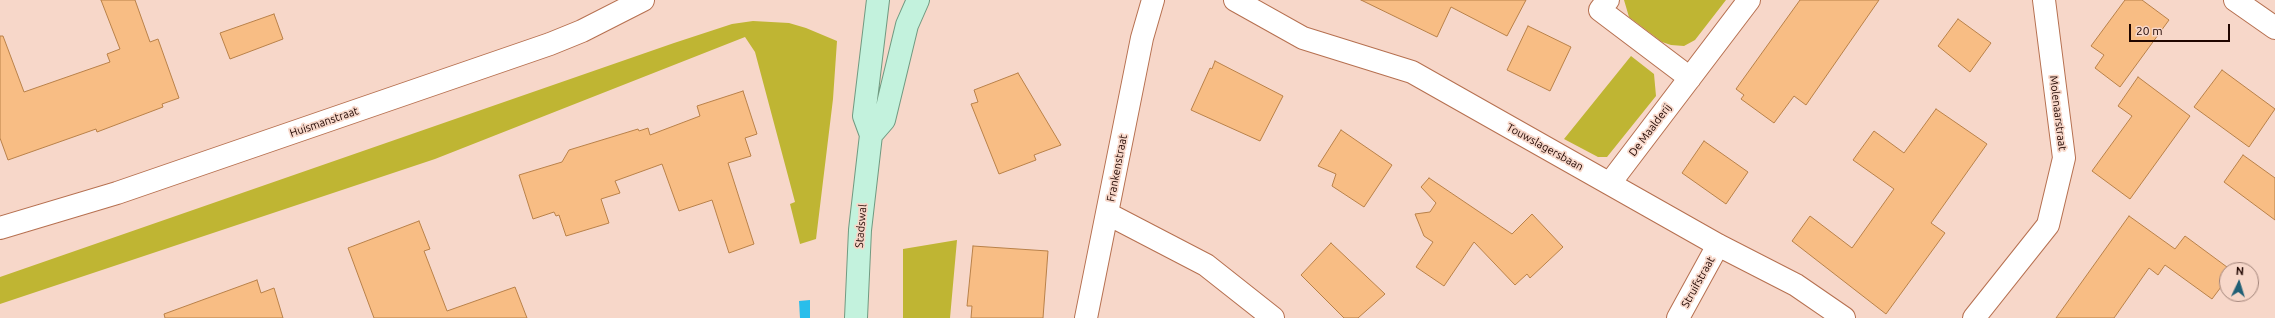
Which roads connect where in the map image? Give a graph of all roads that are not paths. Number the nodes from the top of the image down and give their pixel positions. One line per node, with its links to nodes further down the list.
1 (643, 0): 15 (street, Huismanstraat)
2 (878, 0): 12 (main road, Stadswal)
3 (918, 0): 12 (main road)
4 (1152, 0): 14 (street, Frankenstraat)
5 (1235, 0): 13 (street, Touwslagersbaan)
6 (1608, 0): 11 (street)
7 (1749, 0): 11 (street, De Maalderij)
8 (2044, 0): 22 (street, Molenaarstraat)
9 (2235, 0): 10 (street)
10 (2275, 28)
11 (1690, 78): 13 (street, De Maalderij)
12 (871, 135): 17 (main road, Stadswal)
13 (1610, 183): 16 (street, Touwslagersbaan)
14 (1108, 214): 18 (street); 19 (street, Frankenstraat)
15 (0, 228)
16 (1718, 245): 20 (street, Struifstraat); 21 (street, Touwslagersbaan)
17 (856, 318)
18 (1086, 318)
19 (1273, 318)
20 (1678, 318)
21 (1844, 318)
22 (1974, 318)

